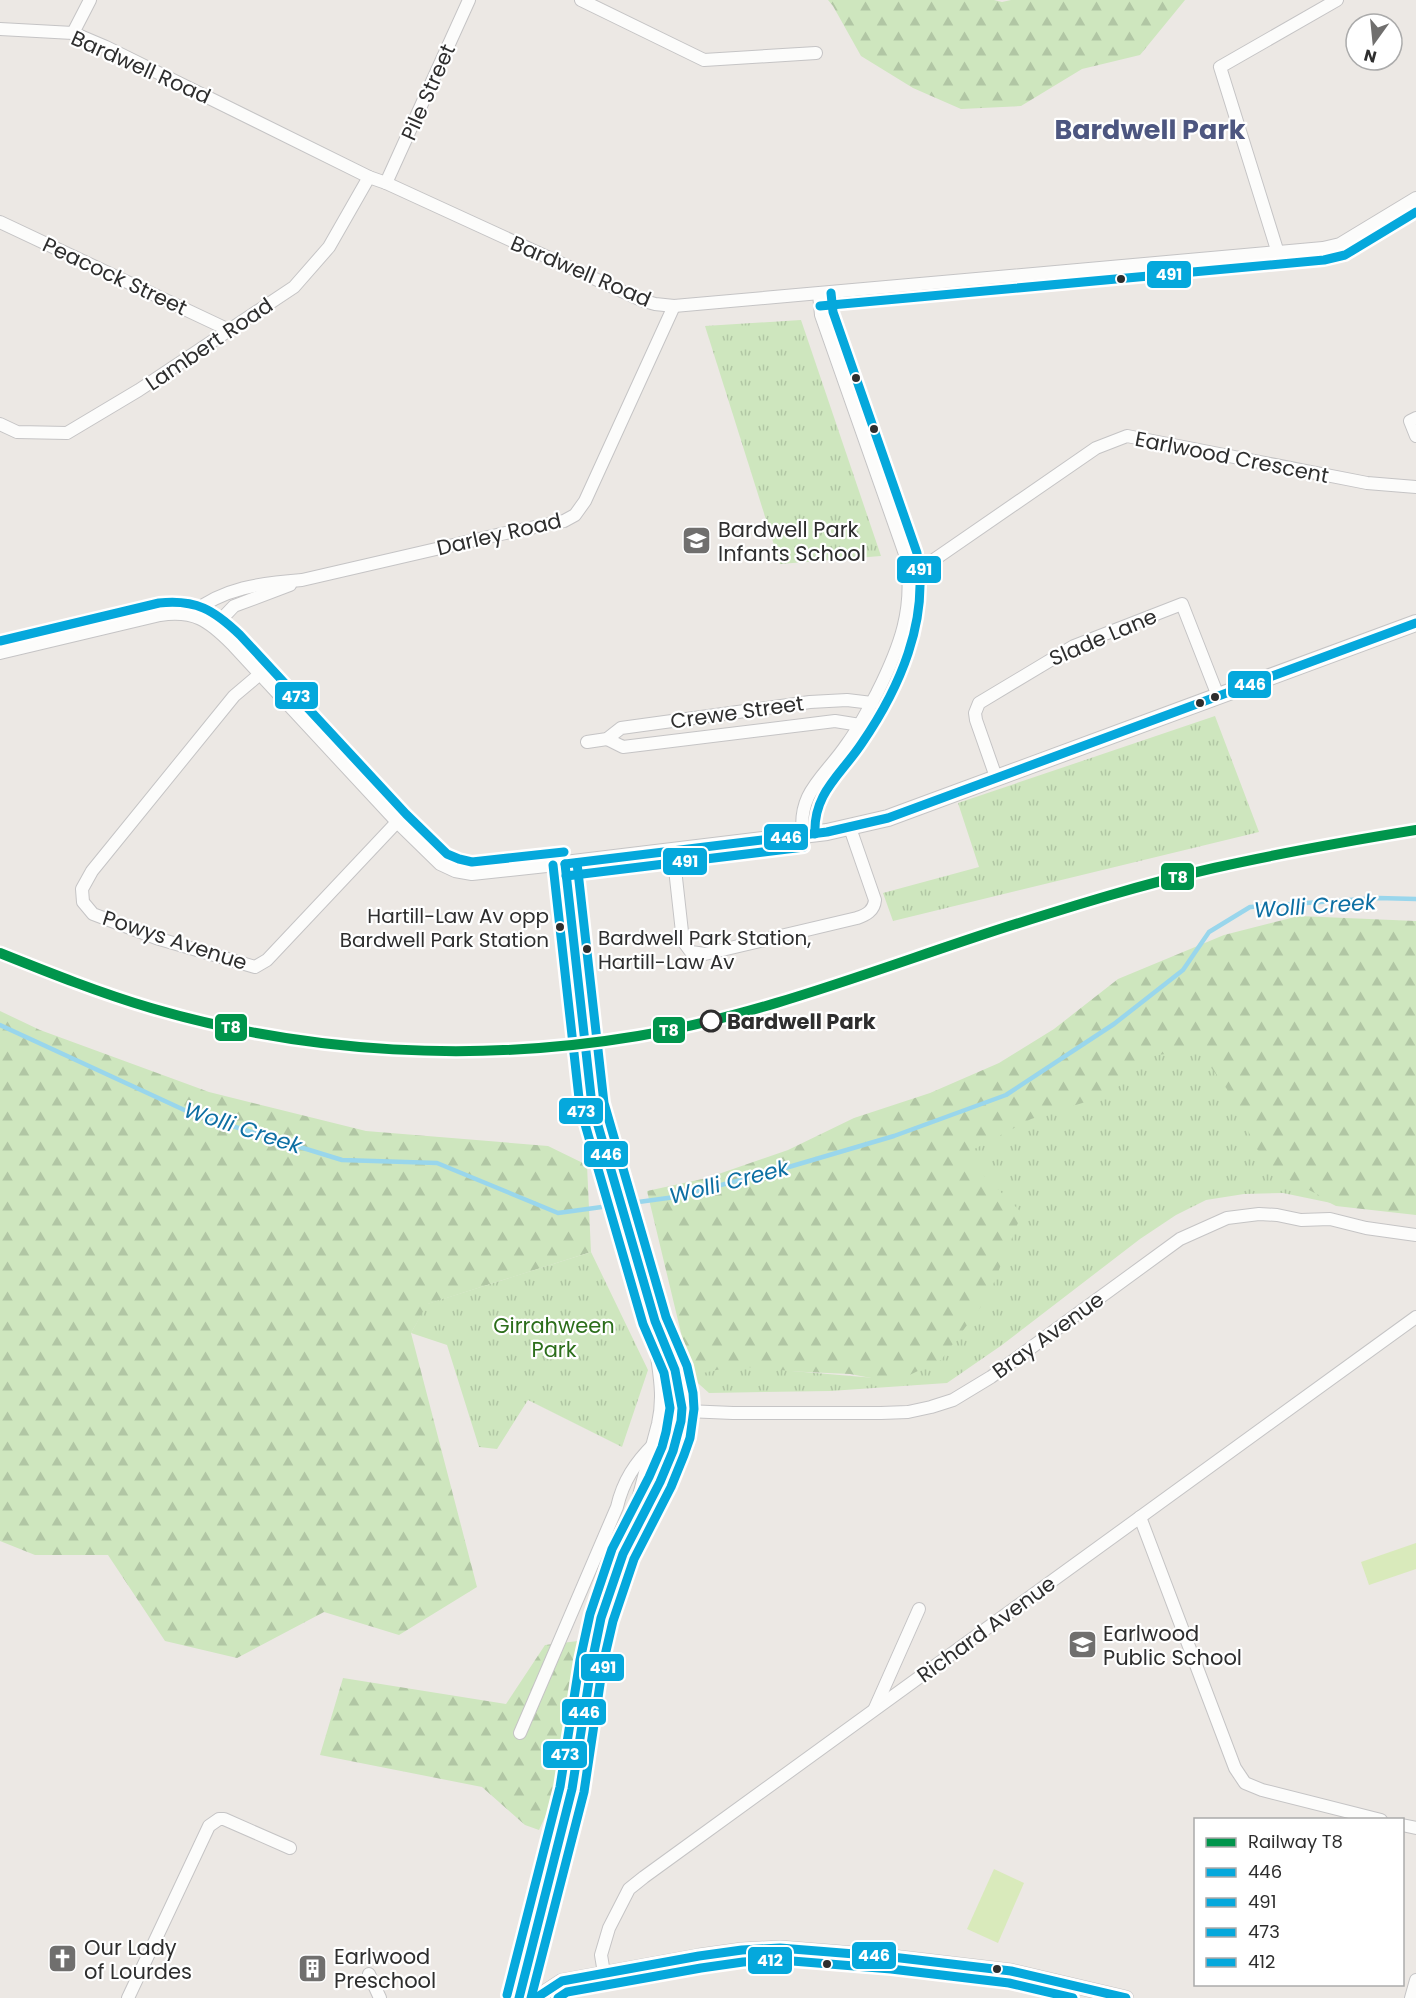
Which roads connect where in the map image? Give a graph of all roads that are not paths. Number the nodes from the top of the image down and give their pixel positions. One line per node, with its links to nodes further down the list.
1 (90, 0): 6 (street)
2 (469, 0): 9 (street, Pile Street)
3 (581, 0): 7 (street)
4 (1337, 0): 12 (street)
5 (0, 29): 6 (street, Bardwell Road)
6 (73, 33): 8 (street, Bardwell Road)
7 (816, 53)
8 (369, 177): 9 (street, Bardwell Road); 15 (street, Lambert Road)
9 (386, 183): 14 (street, Bardwell Road)
10 (1416, 198): 12 (street, Bardwell Road)
11 (0, 222): 15 (street, Peacock Street)
12 (1278, 253): 13 (street, Bardwell Road)
13 (819, 294): 14 (street, Bardwell Road); 20 (street)
14 (674, 306): 21 (street, Darley Road)
15 (229, 330): 17 (street, Lambert Road)
16 (1416, 418): 18 (street)
17 (0, 424)
18 (1416, 436)
19 (1416, 487): 20 (street, Earlwood Crescent)
20 (909, 577): 28 (street)
21 (302, 580): 22 (street, Darley Road); 24 (street, Darley Road)
22 (191, 614): 24 (street); 25 (street)
23 (1416, 623): 27 (main road)
24 (215, 626): 26 (street)
25 (0, 653)
26 (260, 674): 33 (street); 33 (street, Powys Avenue)
27 (1218, 696): 32 (main road); 32 (street, Slade Lane)
28 (872, 703): 29 (street); 30 (street, Crewe Street)
29 (860, 725): 30 (street, Crewe Street); 35 (street)
30 (607, 739): 31 (street, Crewe Street)
31 (587, 742)
32 (996, 777): 34 (main road)
33 (397, 822): 37 (street)
34 (850, 828): 35 (main road); 36 (street)
35 (803, 835): 36 (main road)
36 (673, 851): 37 (main road)
37 (565, 864): 40 (main road)
38 (1416, 1235): 42 (street, Bray Avenue)
39 (1416, 1317): 46 (street, Richard Avenue)
40 (655, 1322): 41 (main road); 42 (main road)
41 (663, 1410): 42 (street, Bray Avenue); 43 (main road)
42 (682, 1411): 47 (main road)
43 (656, 1442): 44 (street); 45 (main road)
44 (617, 1507): 45 (street); 50 (street)
45 (636, 1510): 47 (main road)
46 (1140, 1517): 49 (street, Richard Avenue); 51 (street)
47 (629, 1541): 58 (main road)
48 (919, 1609): 49 (street)
49 (874, 1710): 53 (street, Richard Avenue)
50 (520, 1733)
51 (1373, 1818)
52 (290, 1848): 56 (street)
53 (604, 1973): 59 (street); 60 (street)
54 (369, 1974): 57 (street)
55 (1416, 1980): 61 (street)
56 (128, 1998)
57 (380, 1998)
58 (519, 1998)
59 (536, 1998)
60 (1126, 1998)
61 (1411, 1998)

